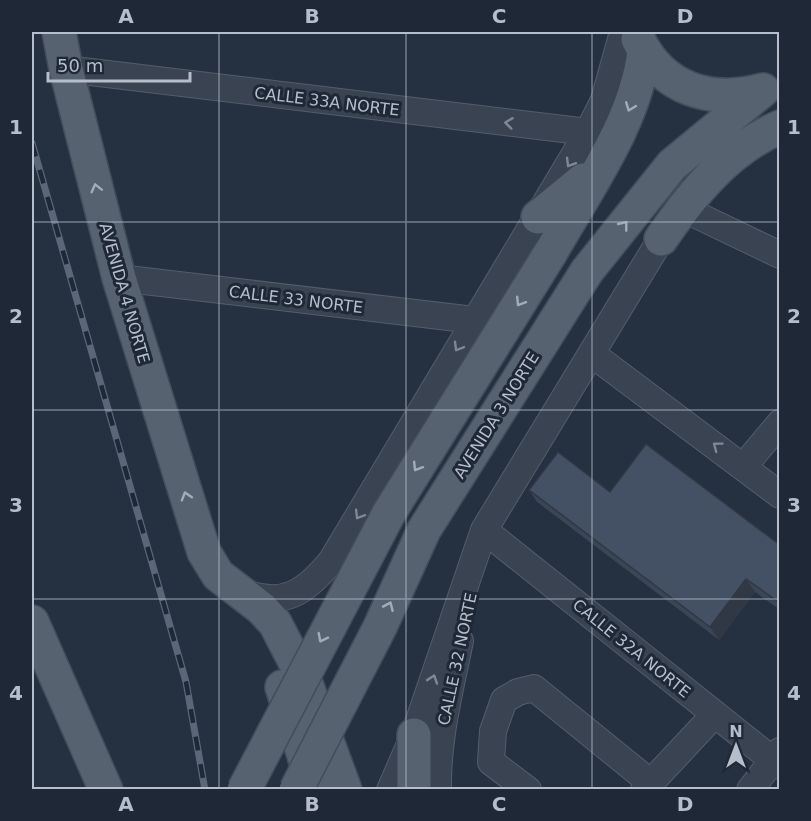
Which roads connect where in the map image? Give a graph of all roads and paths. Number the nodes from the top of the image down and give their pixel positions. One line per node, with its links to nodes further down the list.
1 (59, 32): 5 (main road, AVENIDA 4 NORTE)
2 (605, 32): 4 (street)
3 (634, 38): 4 (street); 6 (main road); 10 (main road, one-way to 10)
4 (615, 67): 8 (street)
5 (66, 69): 8 (street, CALLE 33A NORTE, one-way to 5); 15 (main road, AVENIDA 4 NORTE, one-way to 5)
6 (771, 88): 9 (main road, AVENIDA 3 NORTE)
7 (780, 127): 11 (main road)
8 (588, 132): 12 (street, one-way to 12)
9 (672, 165): 13 (main road); 31 (main road, AVENIDA 3 NORTE, one-way to 9, bridge)
10 (598, 167): 12 (main road); 30 (main road, one-way to 30, bridge)
11 (682, 208): 13 (main road); 14 (street)
12 (538, 217): 16 (street)
13 (661, 239): 17 (street)
14 (780, 255)
15 (119, 278): 16 (street, CALLE 33 NORTE); 22 (main road, AVENIDA 4 NORTE, one-way to 15)
16 (474, 320): 22 (street, one-way to 22)
17 (592, 354): 19 (street, one-way to 17); 21 (street)
18 (780, 423): 19 (street)
19 (744, 466): 20 (street)
20 (780, 495)
21 (484, 530): 25 (street, CALLE 32A NORTE); 26 (street, one-way to 21); 36 (street, CALLE 32 NORTE)
22 (234, 589): 24 (main road)
23 (32, 622): 29 (main road)
24 (275, 623): 32 (main road); 33 (main road)
25 (715, 714): 27 (street, CALLE 32A NORTE); 28 (street)
26 (414, 735): 34 (street); 35 (main road)
27 (777, 759): 38 (street)
28 (647, 786): 37 (street)
29 (106, 789)
30 (244, 789)
31 (296, 789)
32 (317, 789)
33 (345, 789)
34 (390, 789)
35 (414, 789)
36 (438, 789)
37 (528, 789)
38 (750, 789)

